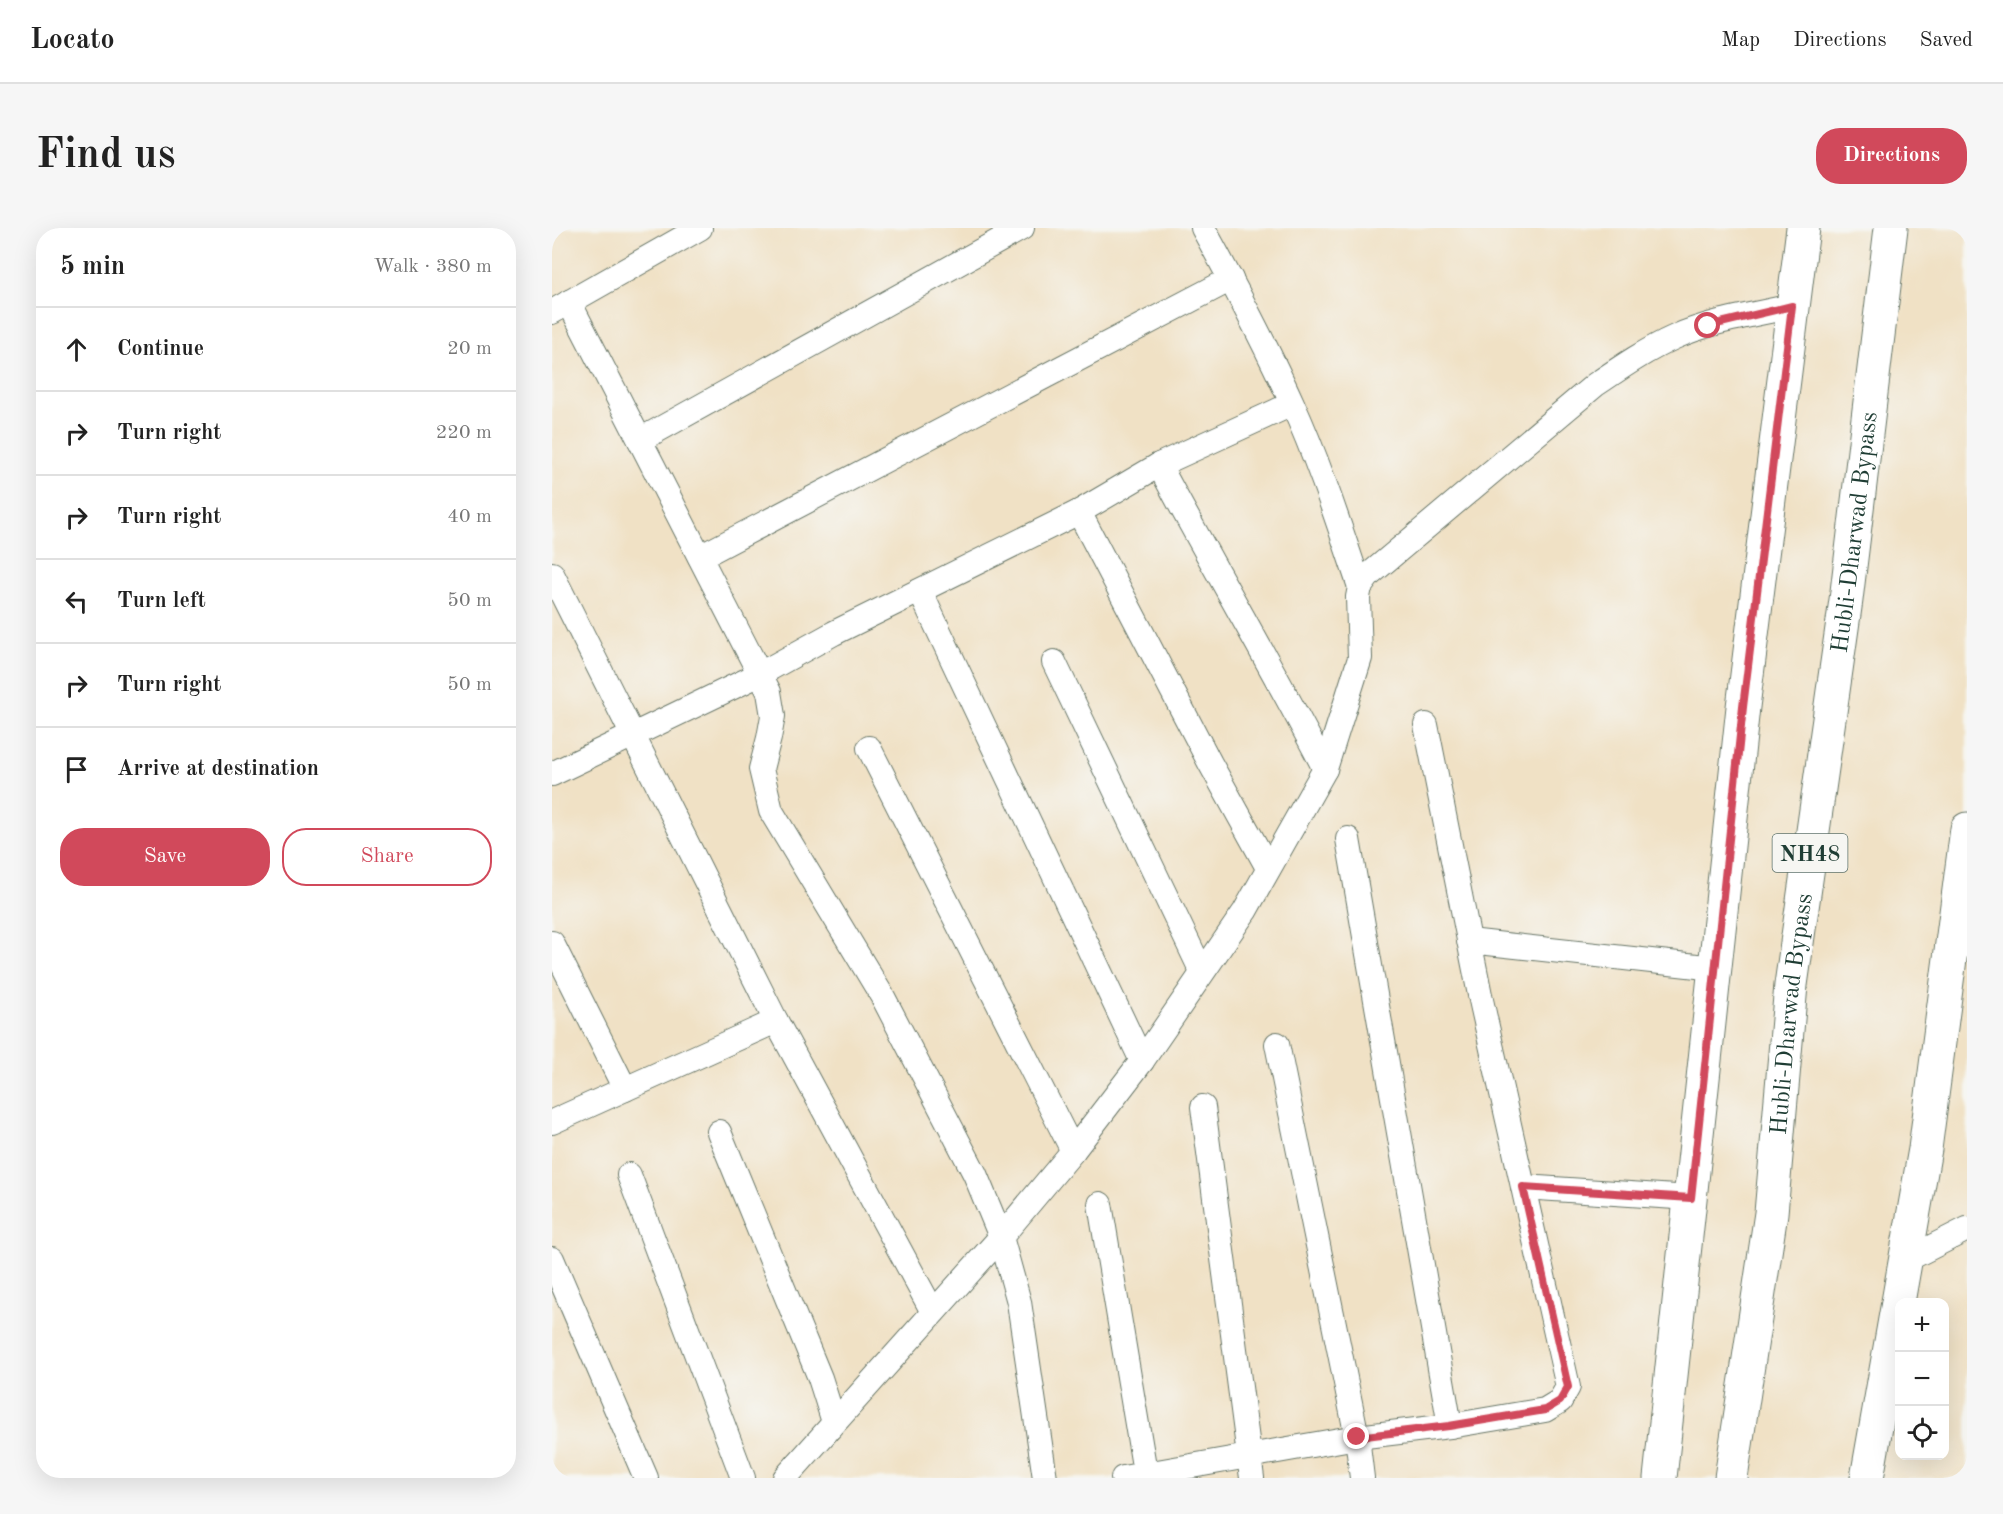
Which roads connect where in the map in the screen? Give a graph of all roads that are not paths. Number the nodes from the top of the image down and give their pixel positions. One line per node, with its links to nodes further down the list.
1 (700, 228): 8 (street)
2 (1022, 228): 10 (street)
3 (1203, 228): 6 (street)
4 (1803, 228): 7 (main road)
5 (1891, 228): 59 (main road, Hubli-Dharwad Bypass / NH48)
6 (1231, 279): 9 (street); 13 (street)
7 (1792, 306): 15 (street); 29 (main road)
8 (561, 307): 10 (street)
9 (1292, 404): 11 (street); 15 (street)
10 (640, 440): 13 (street)
11 (1159, 465): 12 (street); 22 (street)
12 (1078, 512): 16 (street); 26 (street)
13 (700, 557): 18 (street)
14 (552, 574): 20 (street)
15 (1364, 581): 22 (street)
16 (920, 591): 18 (street); 33 (street)
17 (1054, 662): 30 (street)
18 (760, 674): 20 (street); 44 (street)
19 (1426, 726): 27 (street)
20 (632, 734): 23 (street); 31 (street)
21 (869, 748): 38 (street)
22 (1325, 769): 26 (street)
23 (552, 774)
24 (1967, 829): 46 (main road)
25 (1348, 838): 49 (street)
26 (1268, 867): 30 (street)
27 (1469, 941): 29 (street); 40 (street)
28 (554, 952): 34 (street)
29 (1715, 968): 41 (main road)
30 (1202, 972): 33 (street)
31 (776, 1021): 34 (street); 47 (street)
32 (1277, 1044): 50 (street)
33 (1142, 1061): 38 (street)
34 (625, 1089): 36 (street)
35 (1203, 1107): 51 (street)
36 (552, 1122)
37 (719, 1132): 48 (street)
38 (1073, 1151): 44 (street)
39 (629, 1175): 54 (street)
40 (1523, 1187): 41 (street); 49 (street)
41 (1691, 1198): 58 (main road)
42 (1100, 1204): 52 (street)
43 (1967, 1229): 46 (street)
44 (1001, 1237): 47 (street); 56 (street)
45 (552, 1259): 53 (street)
46 (1905, 1261): 60 (main road)
47 (933, 1312): 48 (street)
48 (834, 1422): 55 (street)
49 (1449, 1426): 50 (street)
50 (1357, 1437): 51 (street); 57 (street)
51 (1251, 1467): 52 (street)
52 (1138, 1477)
53 (646, 1478)
54 (743, 1478)
55 (785, 1478)
56 (1045, 1478)
57 (1362, 1478)
58 (1660, 1478)
59 (1731, 1478)
60 (1867, 1478)

